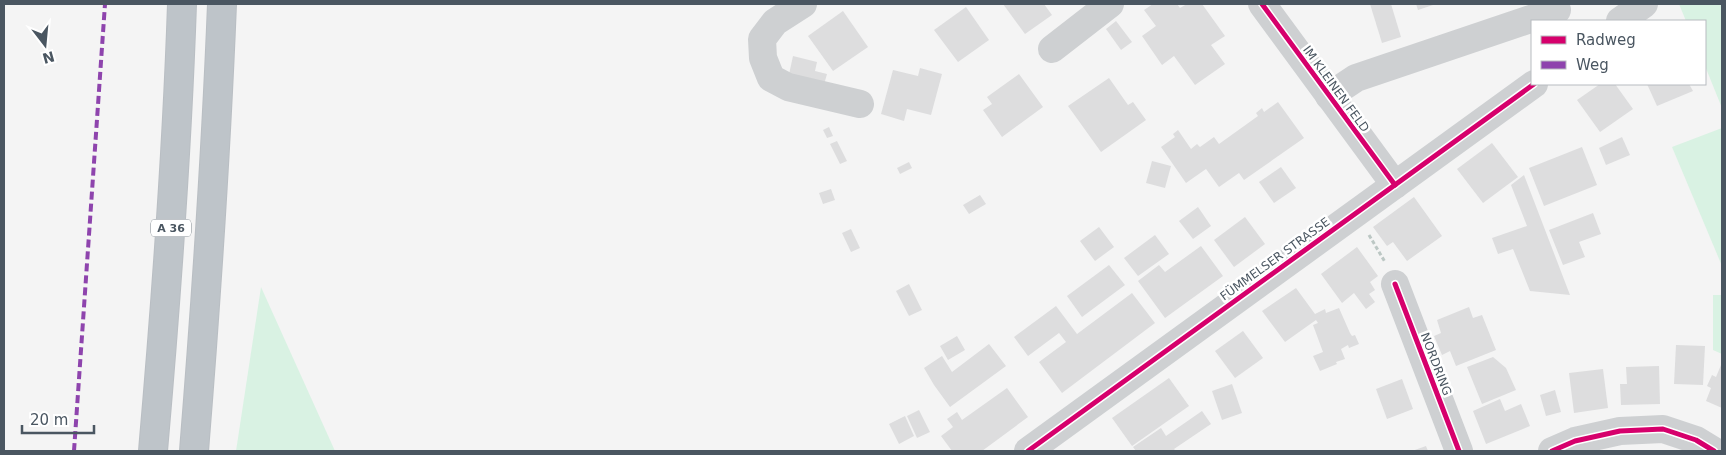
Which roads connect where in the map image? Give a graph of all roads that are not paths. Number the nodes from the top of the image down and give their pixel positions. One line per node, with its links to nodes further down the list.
1 (182, 4): 15 (highway, A 36)
2 (222, 4): 16 (highway)
3 (803, 4): 12 (street)
4 (1110, 4): 9 (street)
5 (1262, 4): 11 (street, IM KLEINEN FELD)
6 (1644, 4): 8 (street)
7 (1557, 10): 11 (street)
8 (1621, 20)
9 (1052, 48)
10 (1533, 85): 13 (street, FÜMMELSER STRASSE)
11 (1329, 96): 13 (street, IM KLEINEN FELD)
12 (860, 104)
13 (1395, 186): 17 (street, FÜMMELSER STRASSE)
14 (1395, 284): 18 (street, NORDRING)
15 (153, 451)
16 (194, 451)
17 (1028, 451)
18 (1460, 451)
19 (1552, 451): 20 (street)
20 (1714, 451)

